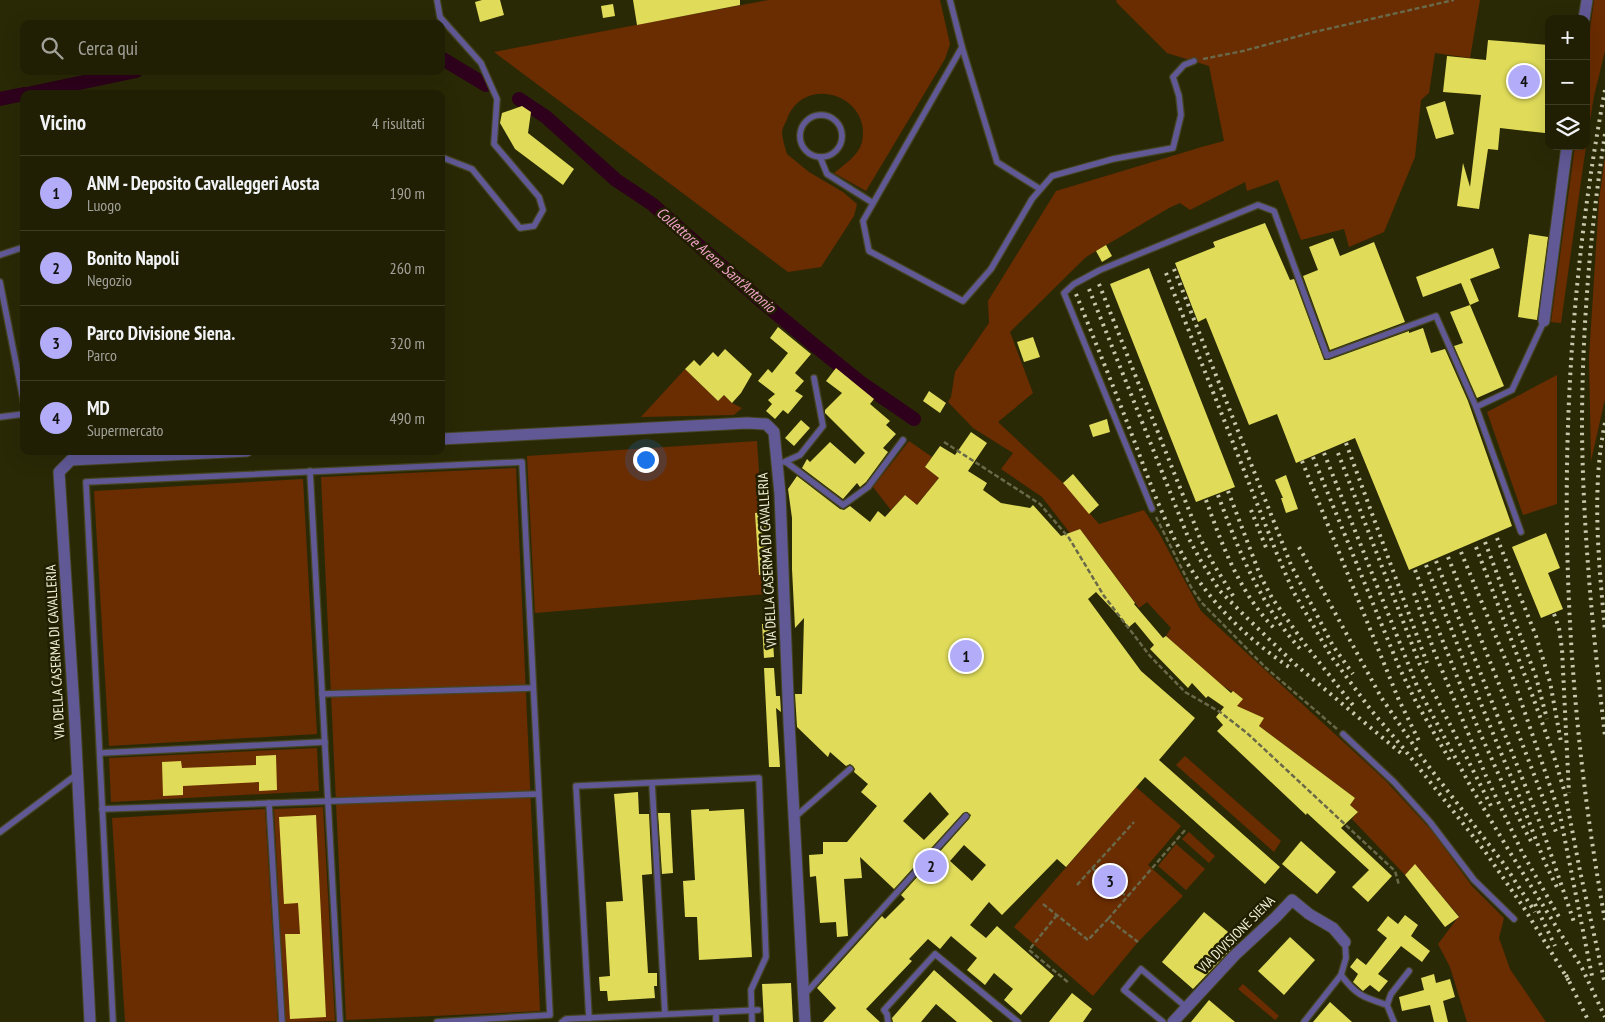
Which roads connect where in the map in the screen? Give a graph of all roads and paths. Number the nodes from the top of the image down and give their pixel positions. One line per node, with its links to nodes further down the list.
1 (437, 0): 6 (lane)
2 (950, 0): 8 (lane)
3 (1454, 0): 9 (path)
4 (1587, 0): 5 (street)
5 (1585, 15)
6 (443, 20)
7 (445, 23): 12 (lane)
8 (962, 47): 13 (lane); 14 (lane)
9 (1194, 61): 13 (lane)
10 (1566, 150): 18 (street)
11 (820, 157): 11 (lane); 14 (lane)
12 (445, 159)
13 (1040, 189): 14 (lane)
14 (873, 202)
15 (20, 248): 16 (lane)
16 (0, 255)
17 (0, 282): 20 (lane)
18 (1544, 321): 21 (lane)
19 (814, 378): 28 (lane)
20 (20, 384)
21 (1476, 407): 30 (lane); 31 (lane)
22 (20, 414): 23 (lane)
23 (0, 417)
24 (445, 439): 28 (street, VIA DELLA CASERMA DI CAVALLERIA)
25 (903, 440): 28 (lane)
26 (944, 442): 51 (path)
27 (169, 455): 38 (street, VIA DELLA CASERMA DI CAVALLERIA)
28 (782, 464): 45 (street, VIA DELLA CASERMA DI CAVALLERIA)
29 (310, 471): 32 (lane); 33 (lane); 36 (lane)
30 (1152, 509): 34 (path)
31 (1521, 532)
32 (533, 688): 33 (lane); 40 (lane)
33 (322, 694): 35 (lane)
34 (1343, 734): 56 (lane)
35 (325, 742): 36 (lane); 41 (lane)
36 (100, 753): 43 (lane)
37 (850, 769): 45 (lane)
38 (77, 775): 48 (lane); 69 (street, VIA DELLA CASERMA DI CAVALLERIA)
39 (652, 783): 65 (lane); 67 (lane); 68 (lane)
40 (538, 794): 41 (lane); 73 (lane)
41 (328, 801): 42 (lane); 72 (lane)
42 (269, 803): 43 (lane); 71 (lane)
43 (102, 809): 70 (lane)
44 (966, 816): 62 (lane)
45 (795, 817): 62 (street, VIA DELLA CASERMA DI CAVALLERIA)
46 (1134, 822): 49 (path)
47 (1186, 829): 52 (path)
48 (0, 832)
49 (1092, 868): 50 (path); 52 (path)
50 (1077, 885)
51 (1399, 885)
52 (1127, 897): 55 (path)
53 (1043, 904): 54 (path)
54 (1058, 915): 55 (path); 61 (path)
55 (1108, 919): 57 (path)
56 (1514, 919)
57 (1138, 942)
58 (1345, 942): 60 (lane, VIA DIVISIONE SIENA); 64 (street, VIA DIVISIONE SIENA)
59 (1409, 971): 63 (lane)
60 (1341, 975): 63 (lane); 82 (lane, VIA DIVISIONE SIENA)
61 (1068, 983)
62 (805, 994): 77 (street, VIA DELLA CASERMA DI CAVALLERIA)
63 (1388, 1005): 83 (lane)
64 (1186, 1007): 80 (lane); 81 (street, VIA DIVISIONE SIENA)
65 (755, 1010): 66 (lane); 76 (lane)
66 (716, 1012): 67 (lane); 75 (lane)
67 (665, 1014): 68 (lane)
68 (589, 1018): 74 (lane)
69 (90, 1022)
70 (113, 1022)
71 (282, 1022)
72 (340, 1022)
73 (437, 1022)
74 (562, 1022)
75 (716, 1022)
76 (752, 1022)
77 (805, 1022)
78 (888, 1022): 79 (lane)
79 (1018, 1022)
80 (1163, 1022)
81 (1173, 1022)
82 (1304, 1022)
83 (1394, 1022)

